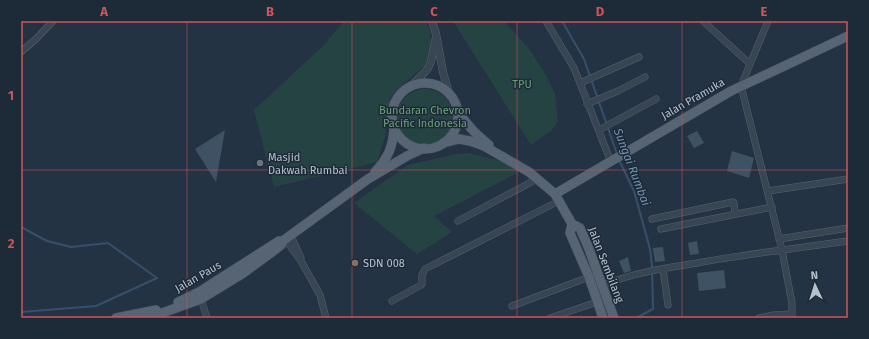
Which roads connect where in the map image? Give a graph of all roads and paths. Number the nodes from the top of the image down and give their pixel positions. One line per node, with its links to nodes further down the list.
1 (53, 21): 8 (street)
2 (432, 21): 6 (street)
3 (546, 21): 12 (street)
4 (703, 21): 10 (street)
5 (768, 21): 10 (street)
6 (436, 34): 14 (street); 15 (street)
7 (848, 36): 13 (main road, Jalan Pramuka)
8 (21, 52)
9 (639, 57): 12 (street)
10 (750, 64): 13 (street)
11 (645, 77): 17 (street)
12 (580, 83): 17 (street)
13 (741, 86): 24 (main road, Jalan Pramuka); 28 (street)
14 (409, 87): 15 (main road); 19 (main road)
15 (449, 94): 18 (main road)
16 (656, 99): 20 (street)
17 (587, 104): 20 (street)
18 (457, 110): 21 (main road); 23 (main road, Jalan Sembilang)
19 (394, 128): 22 (main road); 25 (main road, Jalan Paus)
20 (601, 129): 24 (street)
21 (444, 143): 22 (main road); 23 (main road, Jalan Sembilang)
22 (424, 148): 25 (main road, Jalan Paus)
23 (504, 157): 26 (main road, Jalan Sembilang)
24 (612, 162): 29 (main road, Jalan Pramuka)
25 (368, 178): 37 (main road, Jalan Paus)
26 (537, 179): 29 (main road, Jalan Sembilang); 33 (street)
27 (848, 179): 28 (street)
28 (768, 191): 30 (street)
29 (557, 198): 34 (main road, Jalan Sembilang); 45 (street)
30 (772, 207): 31 (street); 38 (street)
31 (735, 214): 32 (street); 36 (street)
32 (652, 219)
33 (458, 221)
34 (574, 228): 42 (main road, Jalan Sembilang); 43 (main road, Jalan Sembilang)
35 (848, 228): 38 (street)
36 (661, 229)
37 (287, 238): 44 (main road, Jalan Paus); 50 (main road, Jalan Paus); 53 (street)
38 (779, 240): 40 (street)
39 (848, 241): 40 (street)
40 (782, 250): 41 (street); 49 (street)
41 (663, 269): 43 (street); 47 (street)
42 (589, 277): 46 (main road, Jalan Sembilang); 48 (street)
43 (602, 285): 56 (main road, Jalan Sembilang)
44 (201, 299): 51 (main road, Jalan Paus); 52 (street)
45 (392, 301)
46 (597, 302): 54 (street); 55 (main road, Jalan Sembilang)
47 (668, 305)
48 (512, 306)
49 (792, 316): 57 (street)
50 (116, 318)
51 (148, 318)
52 (207, 318)
53 (326, 318)
54 (550, 318)
55 (603, 318)
56 (614, 318)
57 (759, 318)

